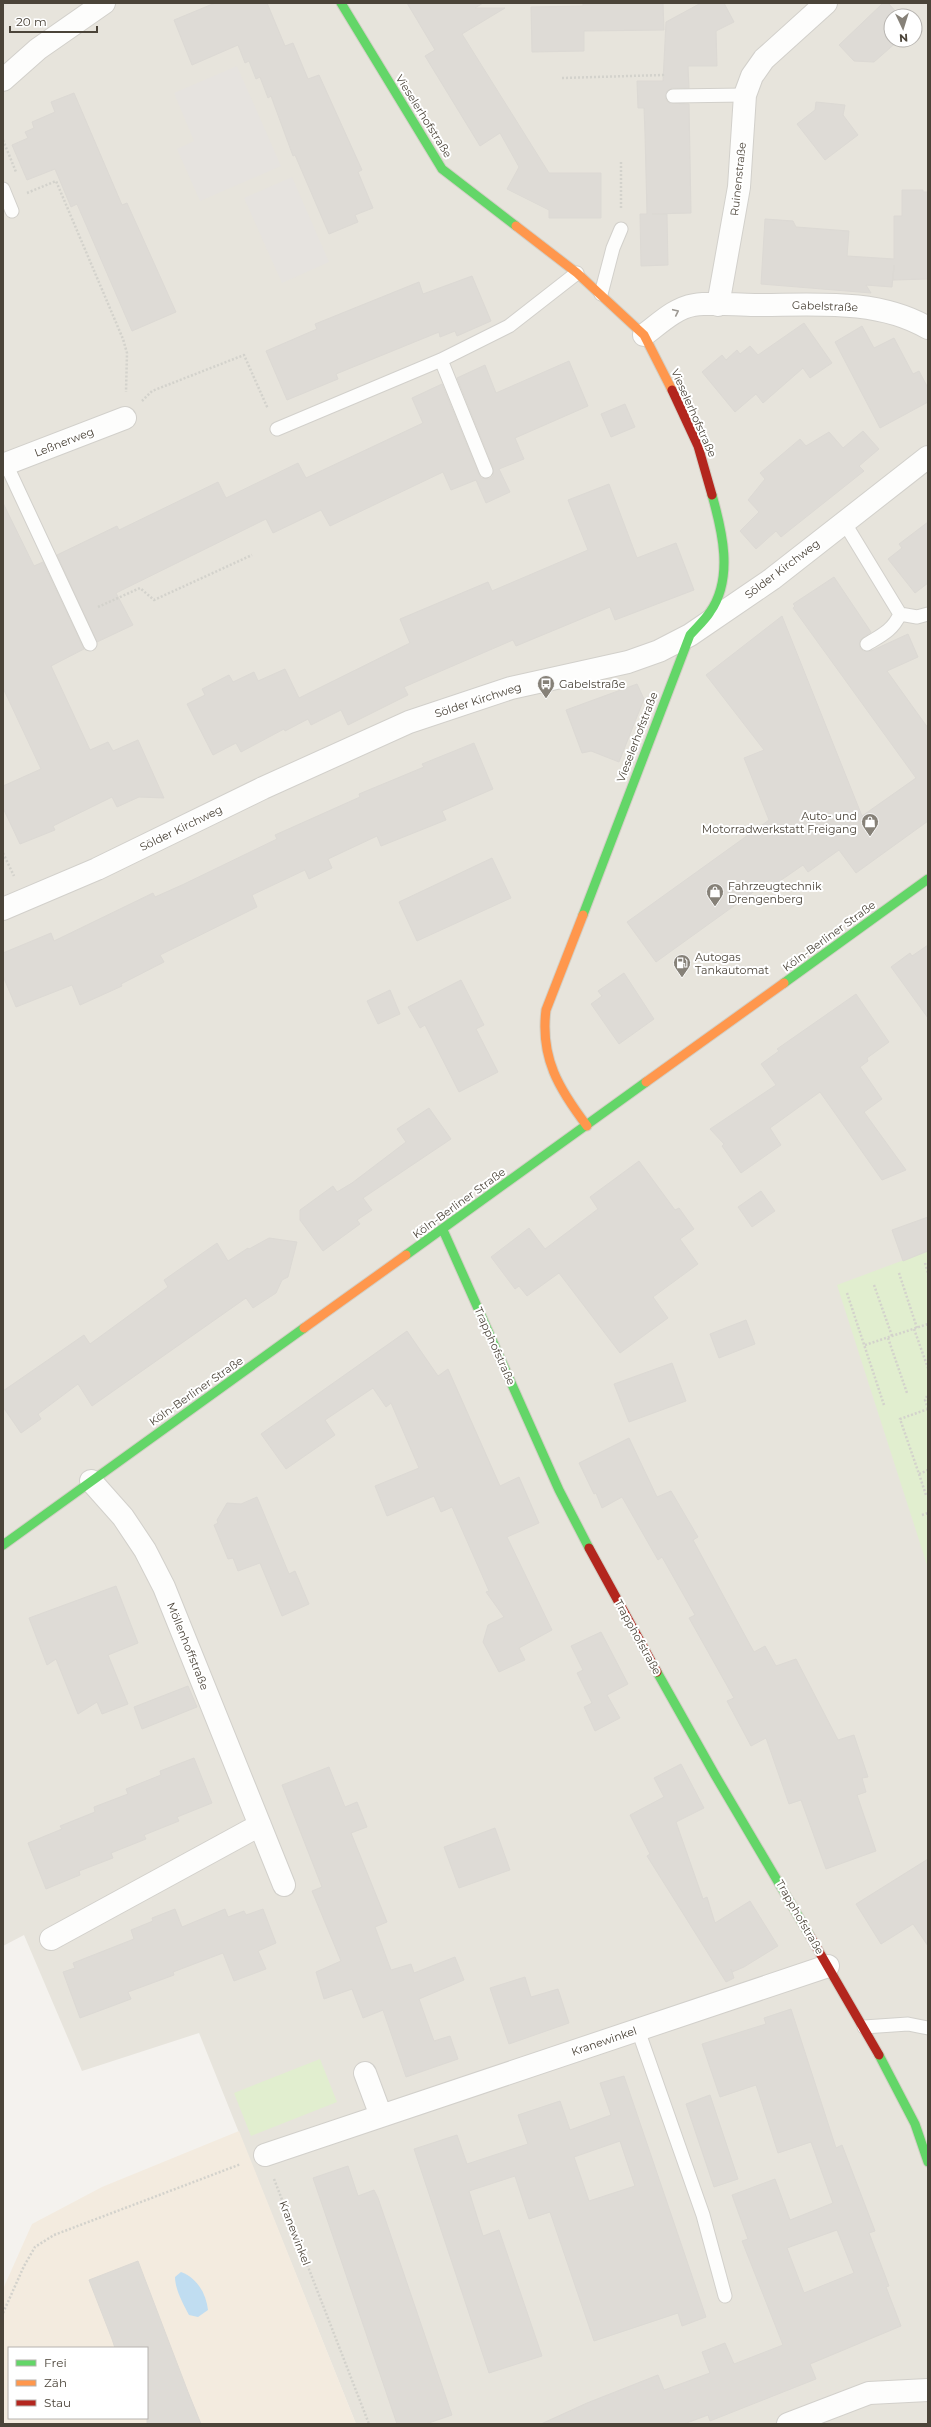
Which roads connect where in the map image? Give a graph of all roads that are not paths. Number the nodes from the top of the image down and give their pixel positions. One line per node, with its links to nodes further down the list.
1 (104, 3): 4 (street)
2 (826, 3): 5 (street, Ruinenstraße)
3 (345, 4): 10 (street, Vieselerhofstraße)
4 (3, 80)
5 (745, 95): 6 (lane); 12 (street, Ruinenstraße)
6 (673, 96)
7 (3, 189): 8 (lane)
8 (12, 211)
9 (621, 229): 11 (lane)
10 (577, 273): 11 (street, Vieselerhofstraße); 15 (lane)
11 (601, 294): 14 (street, Vieselerhofstraße)
12 (718, 305): 13 (street, Gabelstraße); 14 (street, one-way to 12)
13 (928, 328)
14 (644, 335): 24 (street, Vieselerhofstraße)
15 (441, 360): 17 (lane); 20 (lane)
16 (125, 418): 19 (street, Leßnerweg)
17 (277, 429)
18 (928, 457): 21 (street, Sölder Kirchweg)
19 (5, 465): 25 (lane)
20 (486, 471)
21 (844, 522): 22 (lane); 24 (street, Sölder Kirchweg)
22 (900, 614): 23 (lane); 26 (lane)
23 (928, 614)
24 (690, 635): 28 (street, Sölder Kirchweg); 29 (street, Vieselerhofstraße)
25 (90, 644)
26 (867, 644)
27 (928, 879): 29 (street, Köln-Berliner Straße)
28 (3, 909)
29 (587, 1126): 30 (street, Köln-Berliner Straße)
30 (443, 1230): 31 (street, Köln-Berliner Straße); 36 (street, Trapphofstraße)
31 (91, 1481): 32 (street, Köln-Berliner Straße); 33 (street, Möllenhoffstraße)
32 (3, 1545)
33 (260, 1825): 34 (street, Möllenhoffstraße); 35 (street)
34 (284, 1885)
35 (51, 1939)
36 (828, 1966): 37 (street, Trapphofstraße); 39 (street, Kranewinkel)
37 (864, 2028): 38 (lane); 43 (street, Trapphofstraße)
38 (928, 2028)
39 (638, 2030): 41 (street, Kranewinkel); 44 (lane)
40 (365, 2073): 41 (street)
41 (381, 2116): 42 (street, Kranewinkel)
42 (265, 2155)
43 (928, 2162)
44 (725, 2296)
45 (928, 2390): 46 (street)
46 (788, 2424)

